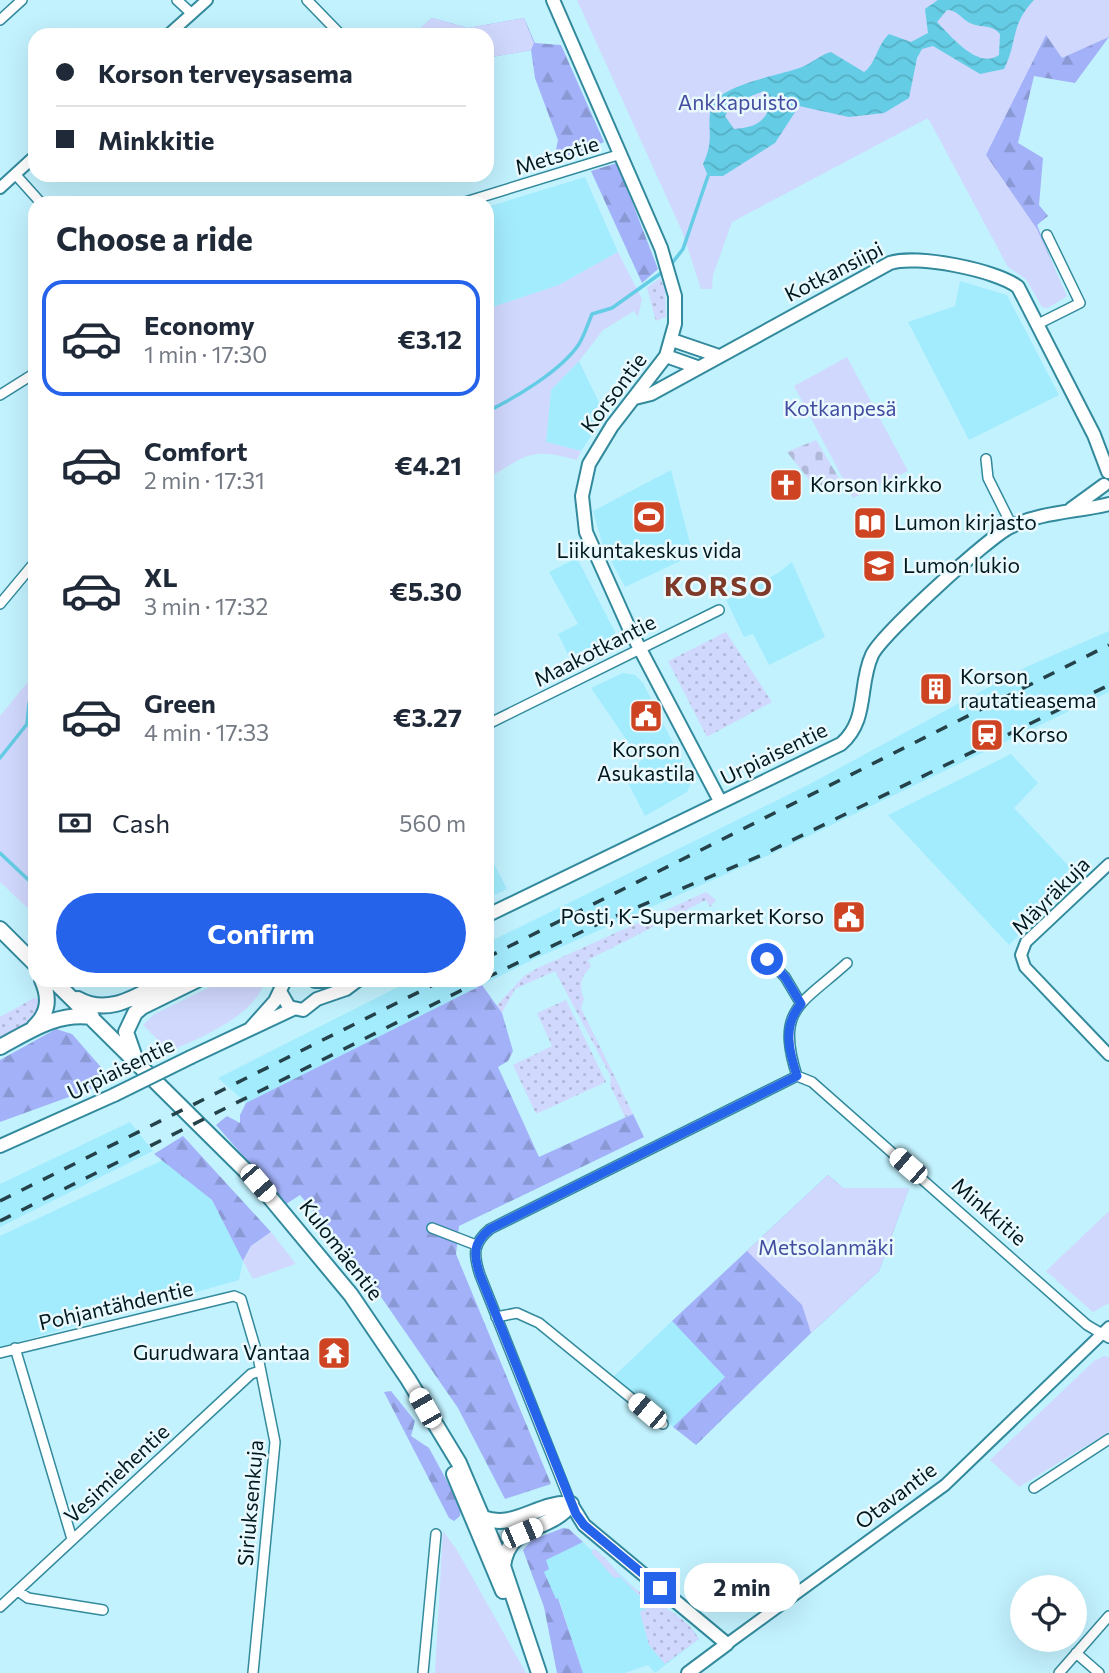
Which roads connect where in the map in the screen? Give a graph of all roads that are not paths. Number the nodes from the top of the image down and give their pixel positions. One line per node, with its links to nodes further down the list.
1 (22, 0): 7 (street)
2 (177, 0): 6 (street)
3 (207, 0): 6 (street)
4 (307, 0): 9 (street)
5 (553, 0): 10 (main road, Korsontie)
6 (192, 14): 8 (street)
7 (0, 20)
8 (176, 28)
9 (334, 28)
10 (621, 154): 15 (street, Metsotie); 18 (main road, Korsontie)
11 (28, 162): 12 (street)
12 (15, 174): 13 (street); 14 (street)
13 (0, 188)
14 (35, 196)
15 (485, 196)
16 (1047, 235): 17 (street)
17 (1038, 324): 19 (main road, Kotkansiipi); 25 (main road, Kotkansiipi)
18 (672, 340): 19 (main road); 20 (main road, Korsontie)
19 (716, 355): 21 (main road, Kotkansiipi)
20 (666, 356): 21 (main road); 24 (main road, Korsontie)
21 (697, 366): 24 (main road, Kotkansiipi)
22 (28, 377): 23 (street)
23 (0, 395)
24 (635, 398): 35 (main road, Korsontie)
25 (1094, 435): 26 (main road, Kotkansiipi); 28 (main road, Kotkansiipi)
26 (1109, 447)
27 (986, 459): 31 (street)
28 (1107, 476): 29 (main road, Urpiaisentie); 30 (main road, Urpiaisentie)
29 (1109, 501): 30 (main road, Urpiaisentie)
30 (1071, 509): 31 (main road, Urpiaisentie)
31 (1012, 526): 37 (main road, Urpiaisentie)
32 (28, 570): 33 (street)
33 (0, 604)
34 (719, 610): 35 (street, Maakotkantie)
35 (639, 648): 36 (street, Maakotkantie); 37 (main road, Korsontie)
36 (494, 721)
37 (720, 801): 39 (main road, Urpiaisentie)
38 (1109, 864): 60 (street, Mäyräkuja)
39 (494, 912)
40 (0, 929): 41 (main road)
41 (28, 959)
42 (767, 959): 54 (street)
43 (847, 962): 54 (street)
44 (45, 987): 57 (main road)
45 (61, 987): 52 (main road, Kulomäentie)
46 (154, 987): 52 (main road)
47 (184, 987): 61 (main road)
48 (281, 987): 58 (main road, Urpiaisentie)
49 (283, 987): 55 (main road, Urpiaisentie)
50 (316, 987): 53 (main road)
51 (349, 987): 53 (main road, Urpiaisentie)
52 (67, 993): 56 (main road, Kulomäentie)
53 (317, 999): 55 (main road, Urpiaisentie)
54 (801, 1004): 62 (street)
55 (293, 1009): 58 (main road, Urpiaisentie)
56 (92, 1017): 57 (main road); 61 (main road, Kulomäentie)
57 (31, 1030): 59 (main road)
58 (249, 1030): 63 (main road, Urpiaisentie, bridge)
59 (0, 1047)
60 (1109, 1055)
61 (135, 1060): 72 (main road, Kulomäentie)
62 (797, 1076): 65 (street); 68 (street, Minkkitie)
63 (3, 1146)
64 (432, 1228): 65 (street)
65 (476, 1245): 67 (street)
66 (240, 1299): 69 (street, Pohjantähdentie); 71 (street, Siriuksenkuja)
67 (496, 1317): 73 (street); 76 (street)
68 (1107, 1333): 85 (street, Otavantie)
69 (15, 1348): 70 (street, Pohjantähdentie); 79 (street)
70 (0, 1353)
71 (260, 1371): 79 (street, Vesimiehentie); 88 (street, Siriuksenkuja)
72 (429, 1413): 77 (main road, Kulomäentie); 87 (main road, Kulomäentie)
73 (663, 1424)
74 (1109, 1439): 75 (street)
75 (1034, 1488)
76 (571, 1504): 77 (main road); 80 (main road); 85 (main road)
77 (484, 1518): 80 (main road, Kulomäentie)
78 (436, 1535): 89 (street)
79 (72, 1539): 81 (street, Vesimiehentie)
80 (503, 1566): 87 (main road, Kulomäentie)
81 (18, 1591): 82 (street, Vesimiehentie); 83 (street)
82 (0, 1607)
83 (103, 1610)
84 (1109, 1616): 86 (street)
85 (727, 1644): 90 (main road, Otavantie)
86 (1076, 1653): 91 (street); 92 (street)
87 (538, 1671)
88 (253, 1673)
89 (423, 1673)
90 (688, 1673)
91 (1059, 1673)
92 (1099, 1673)

